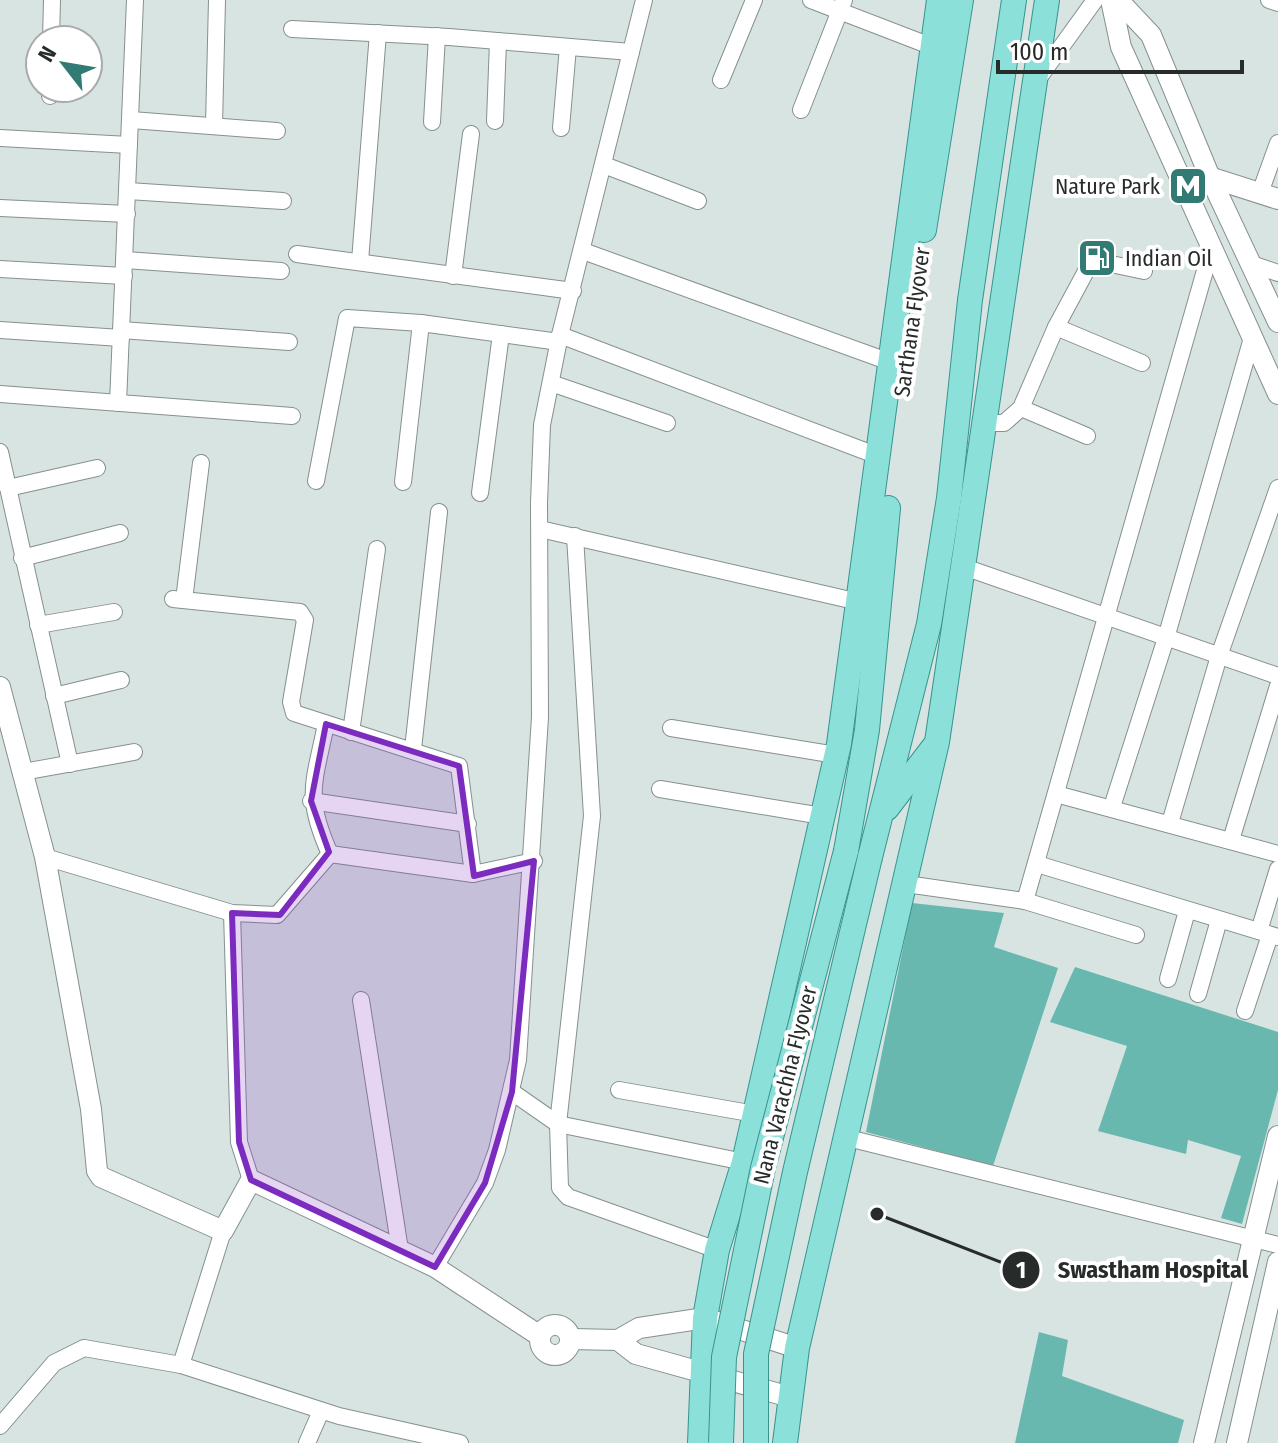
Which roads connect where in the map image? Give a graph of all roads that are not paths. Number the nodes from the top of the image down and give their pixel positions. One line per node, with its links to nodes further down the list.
1 (52, 0): 17 (street)
2 (135, 0): 28 (street)
3 (217, 0): 31 (street)
4 (644, 0): 24 (street)
5 (754, 0): 25 (street)
6 (811, 0): 16 (street)
7 (939, 0): 23 (main road)
8 (961, 0): 101 (main road, Sarthana Flyover)
9 (1014, 0): 98 (main road)
10 (1047, 0): 26 (main road)
11 (1095, 0): 26 (street)
12 (1111, 0): 39 (street)
13 (1118, 0): 40 (street)
14 (1269, 0): 15 (street)
15 (1278, 3)
16 (842, 6): 23 (street); 27 (street)
17 (51, 24)
18 (292, 29): 19 (street)
19 (378, 33): 20 (street); 50 (street)
20 (437, 36): 21 (street); 30 (street)
21 (498, 41): 22 (street); 29 (street)
22 (568, 47): 24 (street); 32 (street)
23 (933, 47): 68 (main road)
24 (631, 52): 38 (street)
25 (721, 80)
26 (1035, 84): 77 (main road)
27 (801, 110)
28 (131, 120): 31 (street); 37 (street)
29 (495, 121)
30 (432, 122)
31 (214, 125): 33 (street)
32 (561, 128)
33 (277, 131)
34 (471, 134): 57 (street)
35 (0, 138): 37 (street)
36 (1278, 143): 42 (street)
37 (129, 145): 41 (street)
38 (604, 165): 44 (street); 48 (street)
39 (1179, 175): 40 (street); 47 (street)
40 (1209, 175): 42 (street); 51 (street)
41 (128, 191): 43 (street); 46 (street)
42 (1269, 196)
43 (283, 201)
44 (698, 201)
45 (0, 208): 46 (street)
46 (127, 214): 52 (street)
47 (1212, 246): 67 (street); 97 (street)
48 (583, 251): 58 (street); 68 (street)
49 (297, 254): 50 (street)
50 (360, 261): 57 (street)
51 (1249, 263): 56 (street); 59 (street)
52 (124, 268): 53 (street); 54 (street); 63 (street)
53 (0, 269)
54 (281, 271)
55 (1144, 271): 61 (street)
56 (1278, 273)
57 (453, 276): 58 (street)
58 (573, 291): 65 (street)
59 (1278, 322)
60 (421, 323): 64 (street); 83 (street); 84 (street)
61 (1056, 327): 69 (street); 74 (street)
62 (0, 330): 63 (street)
63 (121, 334): 66 (street); 73 (street)
64 (501, 334): 65 (street); 87 (street)
65 (560, 338): 70 (street); 80 (street)
66 (289, 342)
67 (1264, 346): 72 (street); 100 (street)
68 (890, 362): 80 (main road)
69 (1142, 363)
70 (551, 383): 76 (street); 89 (street)
71 (0, 394): 73 (street)
72 (1278, 394)
73 (118, 403): 75 (street)
74 (1021, 408): 77 (street); 78 (street)
75 (292, 416)
76 (667, 423)
77 (986, 423): 94 (main road)
78 (1087, 436)
79 (0, 452): 85 (street)
80 (878, 456): 95 (main road)
81 (201, 463): 110 (street)
82 (97, 468): 85 (street)
83 (316, 481)
84 (403, 482)
85 (8, 488): 93 (street)
86 (1278, 488): 102 (street)
87 (480, 493)
88 (439, 512): 116 (street)
89 (540, 529): 91 (street); 133 (street)
90 (120, 533): 93 (street)
91 (575, 536): 95 (street); 151 (street)
92 (377, 549): 113 (street)
93 (22, 558): 99 (street)
94 (964, 567): 97 (street); 103 (main road)
95 (859, 602): 105 (main road)
96 (114, 612): 99 (street)
97 (1105, 618): 100 (street); 122 (street)
98 (929, 624): 103 (main road); 126 (main road, Nana Varachha Flyover)
99 (38, 625): 109 (street)
100 (1166, 638): 102 (street); 124 (street)
101 (875, 645): 105 (main road); 112 (main road, Sarthana Flyover)
102 (1219, 656): 104 (street); 127 (street)
103 (948, 671): 115 (main road)
104 (1278, 676)
105 (849, 679): 112 (main road); 118 (main road)
106 (121, 680): 109 (street)
107 (1278, 686): 129 (street)
108 (0, 687): 114 (street)
109 (54, 696): 119 (street)
110 (326, 724): 113 (street); 123 (street)
111 (671, 728): 118 (street)
112 (867, 730): 174 (main road, Nana Varachha Flyover, bridge)
113 (351, 732): 116 (street)
114 (7, 740): 120 (street)
115 (937, 742): 126 (main road); 137 (main road)
116 (413, 749): 128 (street)
117 (134, 752): 119 (street)
118 (836, 755): 125 (main road)
119 (70, 764): 120 (street)
120 (23, 772): 132 (street)
121 (660, 789): 125 (street)
122 (1056, 794): 124 (street); 134 (street)
123 (311, 801): 128 (street); 130 (street)
124 (1112, 807): 127 (street)
125 (822, 816): 150 (main road)
126 (880, 816): 175 (main road, Nana Varachha Flyover, bridge)
127 (1170, 823): 129 (street)
128 (468, 824): 136 (street)
129 (1231, 840): 131 (street)
130 (330, 854): 136 (street); 140 (street)
131 (1278, 854)
132 (45, 857): 140 (street); 156 (street)
133 (534, 861): 136 (street); 149 (street)
134 (1037, 864): 138 (street); 139 (street)
135 (1278, 869): 143 (street)
136 (473, 874)
137 (906, 884): 138 (street); 153 (main road)
138 (1025, 901): 142 (street)
139 (1187, 911): 141 (street); 144 (street)
140 (232, 913): 155 (street)
141 (1219, 920): 143 (street); 145 (street)
142 (1136, 935)
143 (1269, 935): 147 (street)
144 (1168, 979)
145 (1198, 994)
146 (361, 1000): 159 (street)
147 (1245, 1011)
148 (619, 1090): 150 (street)
149 (512, 1092): 151 (street); 162 (street)
150 (755, 1114): 154 (main road)
151 (558, 1124): 154 (street); 160 (street)
152 (1278, 1136): 157 (street)
153 (844, 1137): 157 (street); 165 (main road)
154 (744, 1162): 160 (main road)
155 (251, 1180): 156 (street); 159 (street)
156 (223, 1231): 166 (street)
157 (1251, 1239): 158 (street); 177 (street)
158 (1278, 1245)
159 (400, 1250): 162 (street)
160 (717, 1250): 163 (main road)
161 (1278, 1262): 178 (street)
162 (435, 1267): 164 (street)
163 (705, 1318): 164 (street); 165 (street); 167 (main road)
164 (618, 1340): 167 (street)
165 (797, 1348): 168 (main road)
166 (181, 1365): 169 (street); 170 (street)
167 (703, 1372): 168 (street); 173 (main road)
168 (790, 1397): 176 (main road)
169 (321, 1411): 171 (street); 172 (street)
170 (0, 1426)
171 (307, 1443)
172 (460, 1443)
173 (700, 1443)
174 (721, 1443)
175 (756, 1443)
176 (785, 1443)
177 (1204, 1443)
178 (1237, 1443)

